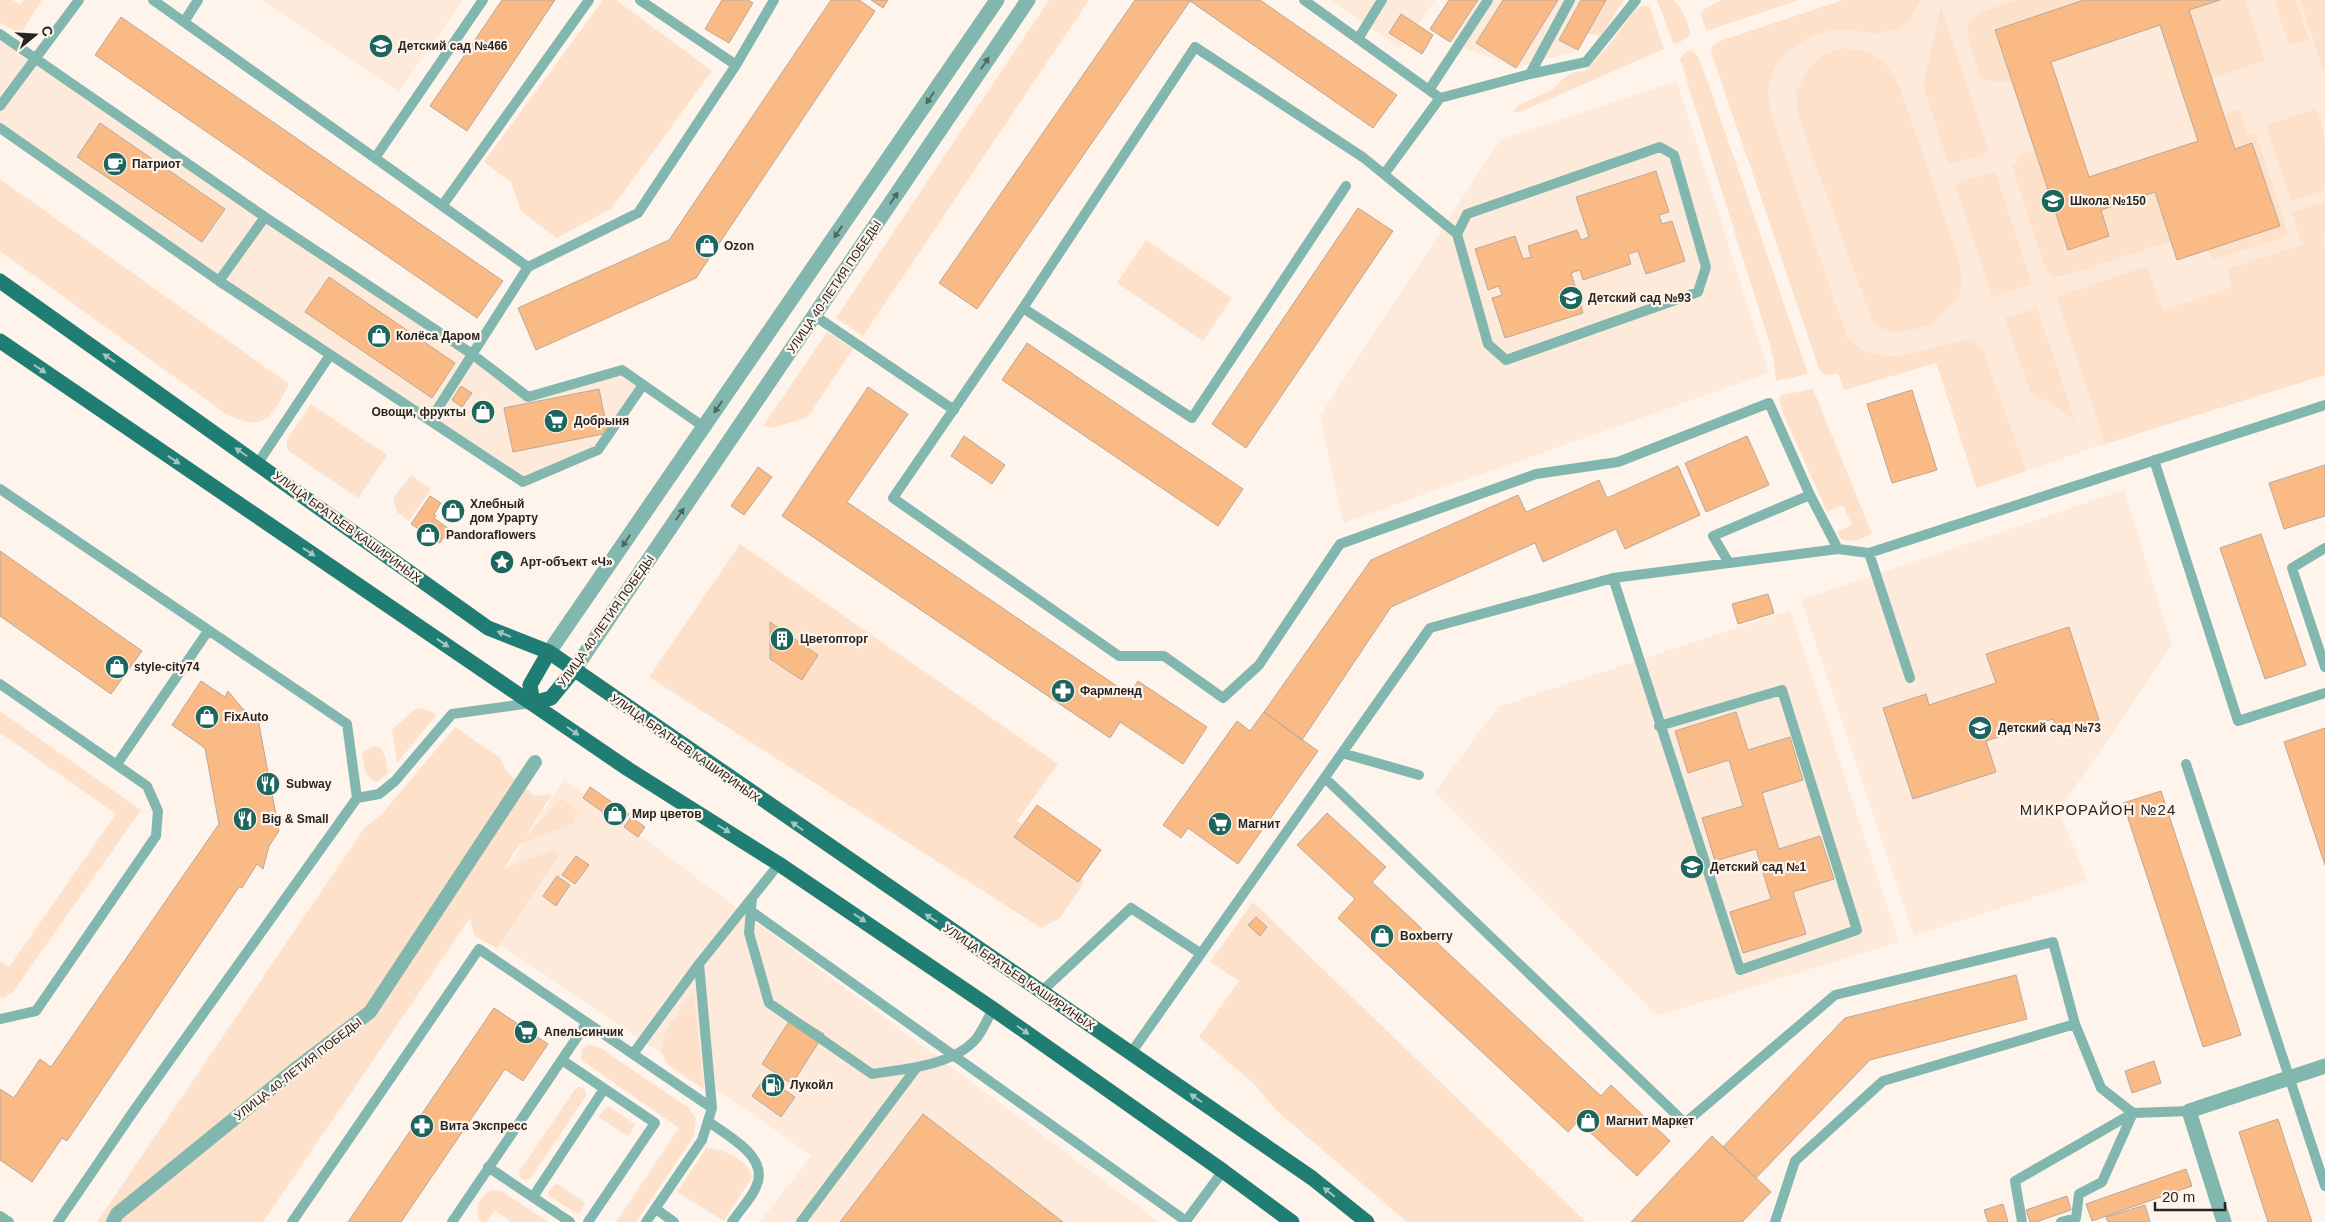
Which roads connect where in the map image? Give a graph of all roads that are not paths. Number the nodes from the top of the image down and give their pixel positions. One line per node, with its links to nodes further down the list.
1 (79, 0): 18 (lane)
2 (153, 0): 15 (lane)
3 (198, 0): 15 (lane)
4 (483, 0): 25 (lane)
5 (589, 0): 28 (lane)
6 (640, 0): 19 (lane)
7 (774, 0): 19 (lane)
8 (997, 0): 43 (street, one-way to 43)
9 (1028, 0): 35 (street, УЛИЦА 40-ЛЕТИЯ ПОБЕДЫ, one-way to 9)
10 (1304, 0): 17 (lane)
11 (1382, 0): 17 (lane)
12 (1488, 0): 21 (lane)
13 (1570, 0): 20 (lane)
14 (1636, 0): 20 (lane)
15 (184, 22): 25 (lane)
16 (0, 34): 18 (lane)
17 (1358, 38): 21 (lane)
18 (36, 58): 23 (lane); 29 (lane)
19 (736, 65): 31 (lane)
20 (1530, 74): 22 (lane)
21 (1429, 90): 22 (lane)
22 (1440, 98): 26 (lane)
23 (0, 106)
24 (0, 128): 33 (lane)
25 (375, 158): 28 (lane)
26 (1385, 173): 30 (lane); 34 (lane)
27 (1346, 186): 34 (lane)
28 (442, 206): 31 (lane)
29 (265, 216): 33 (lane); 37 (lane)
30 (1457, 234): 30 (lane)
31 (528, 267): 37 (lane)
32 (0, 281): 45 (main road, УЛИЦА БРАТЬЕВ КАШИРИНЫХ, one-way to 32)
33 (218, 281): 38 (lane)
34 (1023, 308): 41 (lane)
35 (815, 316): 41 (lane); 56 (street, УЛИЦА 40-ЛЕТИЯ ПОБЕДЫ, one-way to 35)
36 (0, 341): 60 (main road, one-way to 60)
37 (472, 354): 39 (lane); 42 (lane)
38 (330, 355): 42 (lane); 45 (lane)
39 (644, 385): 42 (lane); 43 (lane)
40 (2325, 405): 44 (lane)
41 (954, 410): 47 (lane)
42 (430, 419)
43 (704, 427): 54 (street, one-way to 54)
44 (2154, 460): 50 (lane); 59 (lane)
45 (258, 463): 54 (main road, УЛИЦА БРАТЬЕВ КАШИРИНЫХ, one-way to 45)
46 (0, 489): 53 (lane)
47 (1810, 495): 49 (lane); 51 (lane)
48 (2325, 548): 55 (lane)
49 (1838, 549): 50 (lane); 51 (lane)
50 (1869, 553): 57 (lane)
51 (1729, 563): 52 (lane)
52 (1613, 578): 61 (lane); 62 (lane)
53 (208, 631): 64 (lane); 68 (lane)
54 (549, 652): 56 (main road, УЛИЦА БРАТЬЕВ КАШИРИНЫХ); 60 (main road)
55 (2325, 668)
56 (574, 670): 60 (main road, УЛИЦА 40-ЛЕТИЯ ПОБЕДЫ); 74 (main road, УЛИЦА БРАТЬЕВ КАШИРИНЫХ, one-way to 56)
57 (1910, 678)
58 (0, 684): 64 (lane)
59 (2325, 693)
60 (533, 703): 68 (lane); 69 (main road, one-way to 69)
61 (1659, 726): 61 (lane)
62 (1342, 753): 66 (lane); 67 (lane)
63 (535, 762): 101 (street, УЛИЦА 40-ЛЕТИЯ ПОБЕДЫ)
64 (117, 764): 76 (lane)
65 (2186, 764): 85 (lane)
66 (1419, 774)
67 (1325, 778): 72 (lane); 78 (lane)
68 (357, 798): 100 (lane)
69 (779, 864): 70 (lane); 75 (main road, one-way to 75)
70 (752, 898): 71 (lane); 73 (lane)
71 (751, 911): 81 (lane); 84 (lane)
72 (1200, 953): 74 (lane); 79 (lane)
73 (699, 964): 80 (lane); 87 (lane)
74 (1041, 992): 79 (main road, УЛИЦА БРАТЬЕВ КАШИРИНЫХ)
75 (993, 1009): 81 (lane); 92 (main road, one-way to 92)
76 (0, 1019)
77 (586, 1024): 80 (lane); 82 (lane); 102 (lane)
78 (2075, 1024): 89 (lane); 111 (lane)
79 (1131, 1052): 110 (main road, УЛИЦА БРАТЬЕВ КАШИРИНЫХ, one-way to 79)
80 (632, 1054): 87 (lane)
81 (954, 1054): 84 (lane); 98 (lane)
82 (562, 1060): 86 (lane); 91 (lane)
83 (2325, 1066): 85 (street)
84 (917, 1067): 108 (lane)
85 (2290, 1077): 88 (street); 93 (lane)
86 (604, 1089): 94 (lane); 104 (lane)
87 (712, 1108): 90 (lane)
88 (2189, 1111): 89 (lane); 114 (street)
89 (2133, 1113): 112 (lane); 113 (lane)
90 (709, 1122): 95 (lane); 107 (lane)
91 (488, 1167): 94 (lane); 97 (lane)
92 (1223, 1171): 98 (lane); 109 (main road)
93 (2325, 1186)
94 (533, 1197): 103 (lane)
95 (656, 1209): 105 (lane); 106 (lane)
96 (0, 1216): 99 (lane)
97 (456, 1221)
98 (1185, 1221)
99 (9, 1222)
100 (58, 1222)
101 (112, 1222)
102 (292, 1222)
103 (570, 1222)
104 (588, 1222)
105 (646, 1222)
106 (674, 1222)
107 (732, 1222)
108 (801, 1222)
109 (1292, 1222)
110 (1367, 1222)
111 (1775, 1222)
112 (2022, 1222)
113 (2061, 1222)
114 (2224, 1222)

